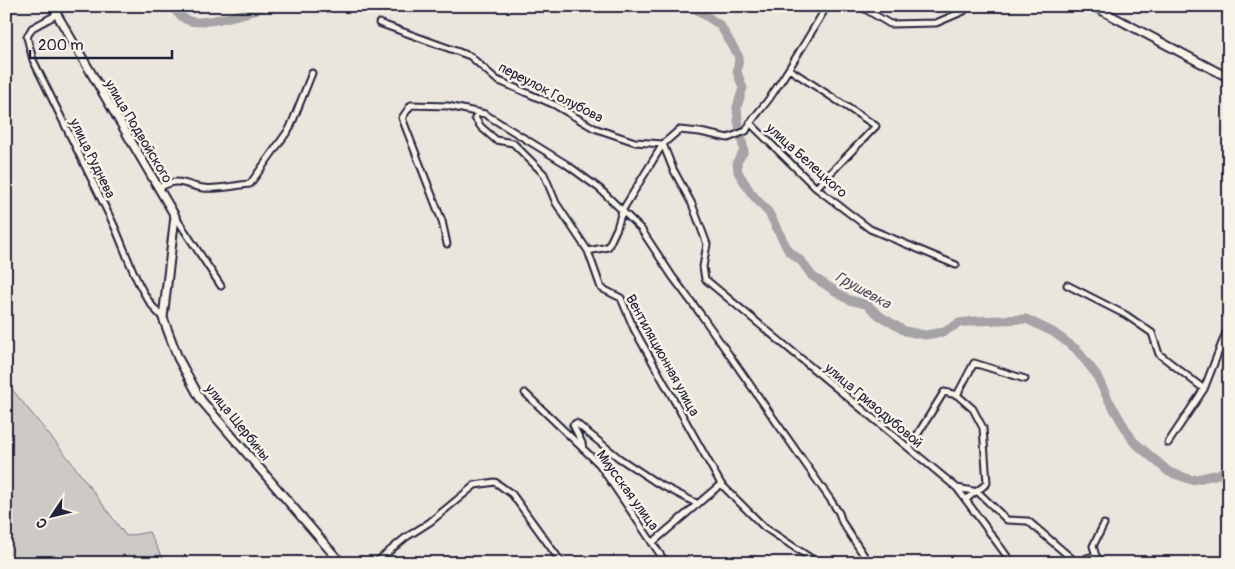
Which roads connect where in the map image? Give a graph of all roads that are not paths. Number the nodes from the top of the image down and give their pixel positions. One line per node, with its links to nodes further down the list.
1 (52, 6): 6 (street, улица Подвойского)
2 (827, 6): 8 (street)
3 (860, 6): 4 (street)
4 (968, 6)
5 (1093, 6): 10 (street)
6 (56, 15): 14 (street, улица Подвойского); 23 (street, улица Руднева)
7 (378, 23): 13 (street, переулок Голубова)
8 (789, 69): 12 (street); 15 (street)
9 (312, 73): 14 (street)
10 (1229, 78)
11 (478, 112): 16 (street); 18 (street); 19 (street, Вентиляционная улица)
12 (750, 124): 13 (street); 15 (street, улица Белецкого)
13 (663, 144): 16 (street); 30 (street, улица Гризодубовой)
14 (158, 188): 17 (street, улица Подвойского)
15 (816, 188): 20 (street, улица Белецкого)
16 (622, 211): 19 (street); 45 (street)
17 (174, 216): 22 (street); 23 (street, улица Щербины)
18 (447, 244)
19 (588, 251): 32 (street, Вентиляционная улица)
20 (956, 265)
21 (1068, 284): 26 (street)
22 (221, 286)
23 (163, 318): 40 (street, улица Щербины)
24 (1229, 325): 26 (street)
25 (1025, 379): 28 (street)
26 (1204, 389): 29 (street)
27 (525, 393): 31 (street, Миусская улица)
28 (957, 396): 30 (street); 34 (street)
29 (1168, 443)
30 (908, 448): 33 (street, улица Гризодубовой)
31 (583, 449): 36 (street); 38 (street, Миусская улица)
32 (721, 484): 36 (street); 44 (street, Вентиляционная улица)
33 (957, 488): 34 (street); 35 (street, улица Гризодубовой)
34 (978, 492): 35 (street); 47 (street)
35 (966, 500): 46 (street, улица Гризодубовой)
36 (698, 504): 38 (street)
37 (1104, 524): 39 (street)
38 (652, 543): 43 (street, Миусская улица)
39 (1096, 556): 48 (street); 49 (street)
40 (341, 563)
41 (375, 563): 42 (street)
42 (562, 563)
43 (666, 563)
44 (818, 563)
45 (869, 563)
46 (1012, 563)
47 (1077, 563)
48 (1082, 563)
49 (1103, 563)

